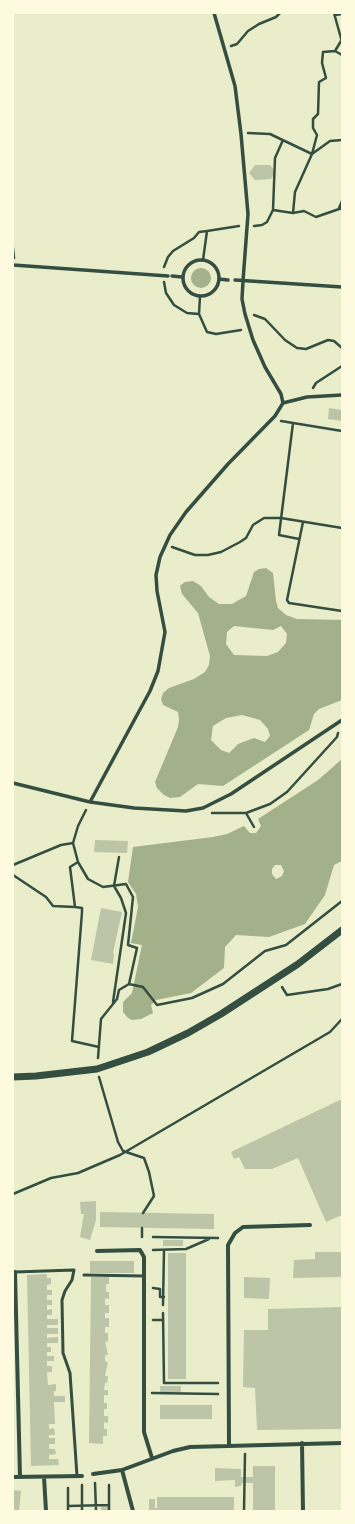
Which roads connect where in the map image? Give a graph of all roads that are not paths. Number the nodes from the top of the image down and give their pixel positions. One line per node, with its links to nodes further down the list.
1 (214, 13): 7 (street)
2 (13, 265): 3 (street)
3 (182, 277): 4 (street); 4 (street)
4 (219, 279): 5 (street)
5 (228, 280)
6 (235, 280): 7 (street)
7 (243, 281): 8 (street); 10 (street)
8 (342, 287)
9 (342, 395): 10 (street)
10 (284, 403): 13 (street)
11 (342, 720): 13 (street)
12 (13, 784): 13 (street)
13 (90, 802)
14 (342, 930): 15 (street)
15 (13, 1077)
16 (310, 1225): 24 (street)
17 (97, 1251): 20 (street)
18 (15, 1272): 21 (street); 28 (lane)
19 (84, 1275): 20 (lane)
20 (144, 1276): 25 (street)
21 (14, 1305): 31 (street)
22 (302, 1443): 23 (street); 24 (street); 35 (street)
23 (342, 1443)
24 (229, 1445): 25 (street)
25 (152, 1458): 26 (street)
26 (122, 1470): 27 (street); 34 (street)
27 (93, 1474)
28 (77, 1476): 29 (street); 32 (street)
29 (82, 1476)
30 (13, 1477): 31 (street)
31 (20, 1477): 32 (street)
32 (44, 1477): 33 (street)
33 (46, 1511)
34 (133, 1511)
35 (303, 1511)

